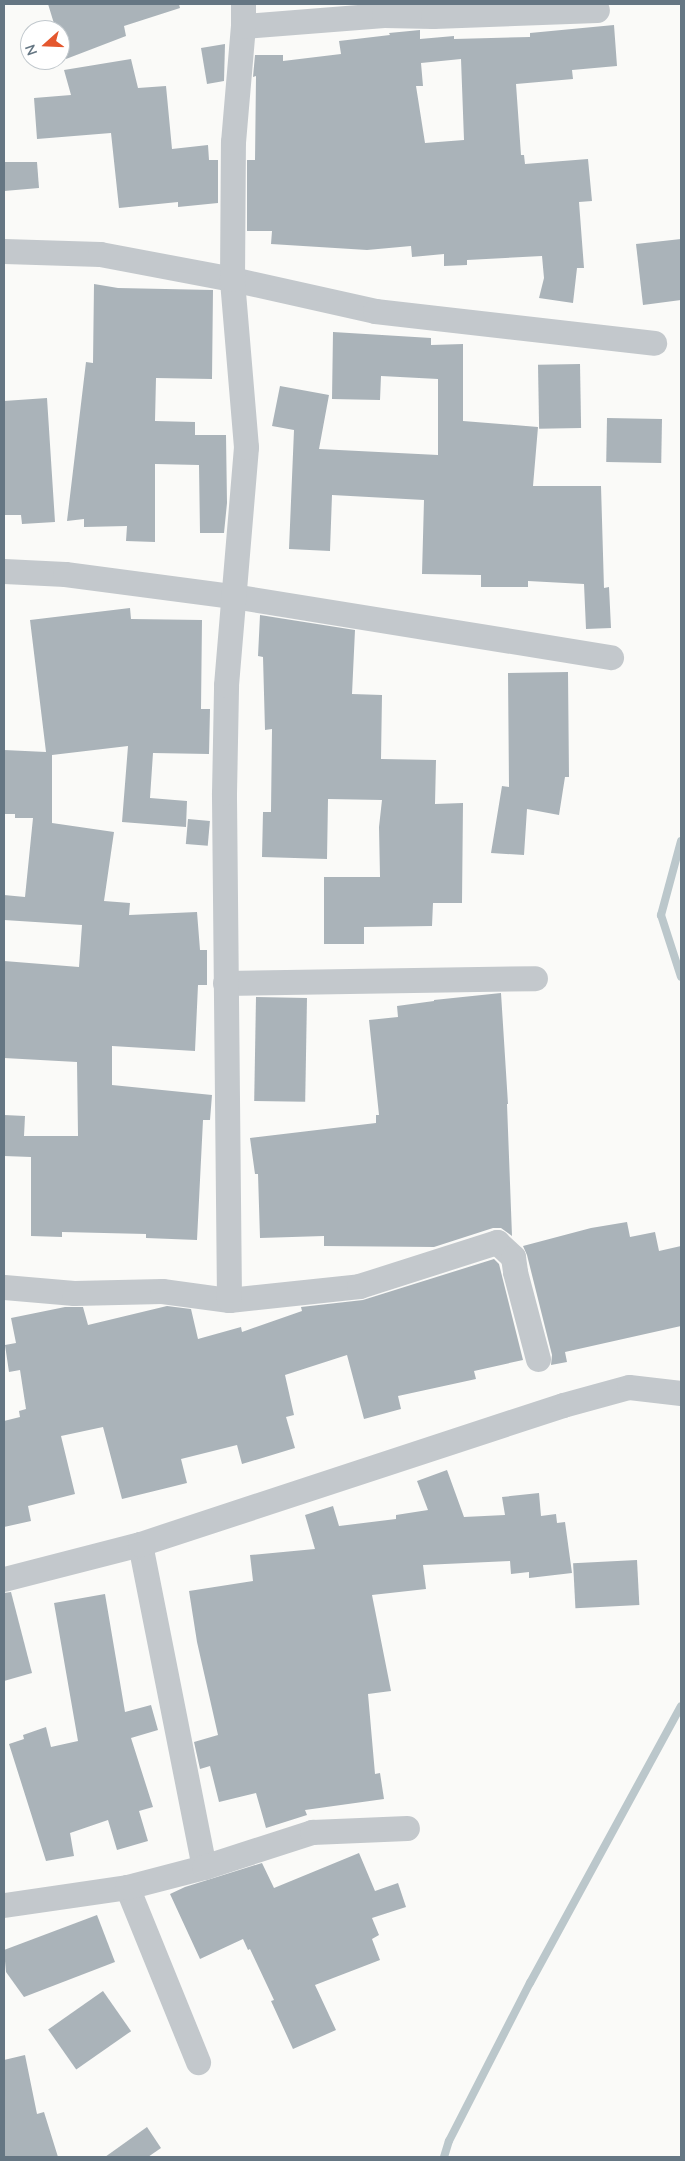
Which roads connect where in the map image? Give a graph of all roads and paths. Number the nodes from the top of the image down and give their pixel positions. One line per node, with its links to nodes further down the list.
1 (597, 10): 2 (street)
2 (243, 15): 4 (street)
3 (4, 251): 4 (street)
4 (232, 279): 5 (street); 7 (street)
5 (654, 343)
6 (4, 571): 7 (street)
7 (233, 596): 8 (street); 10 (street)
8 (611, 657)
9 (535, 978): 10 (street)
10 (226, 983): 12 (street)
11 (4, 1286): 12 (street)
12 (229, 1300): 13 (street)
13 (538, 1359)
14 (681, 1393): 15 (street)
15 (140, 1544): 16 (street); 18 (street)
16 (4, 1578)
17 (407, 1828): 18 (street)
18 (204, 1867): 19 (street)
19 (127, 1887): 20 (street); 21 (street)
20 (4, 1905)
21 (198, 2062)

